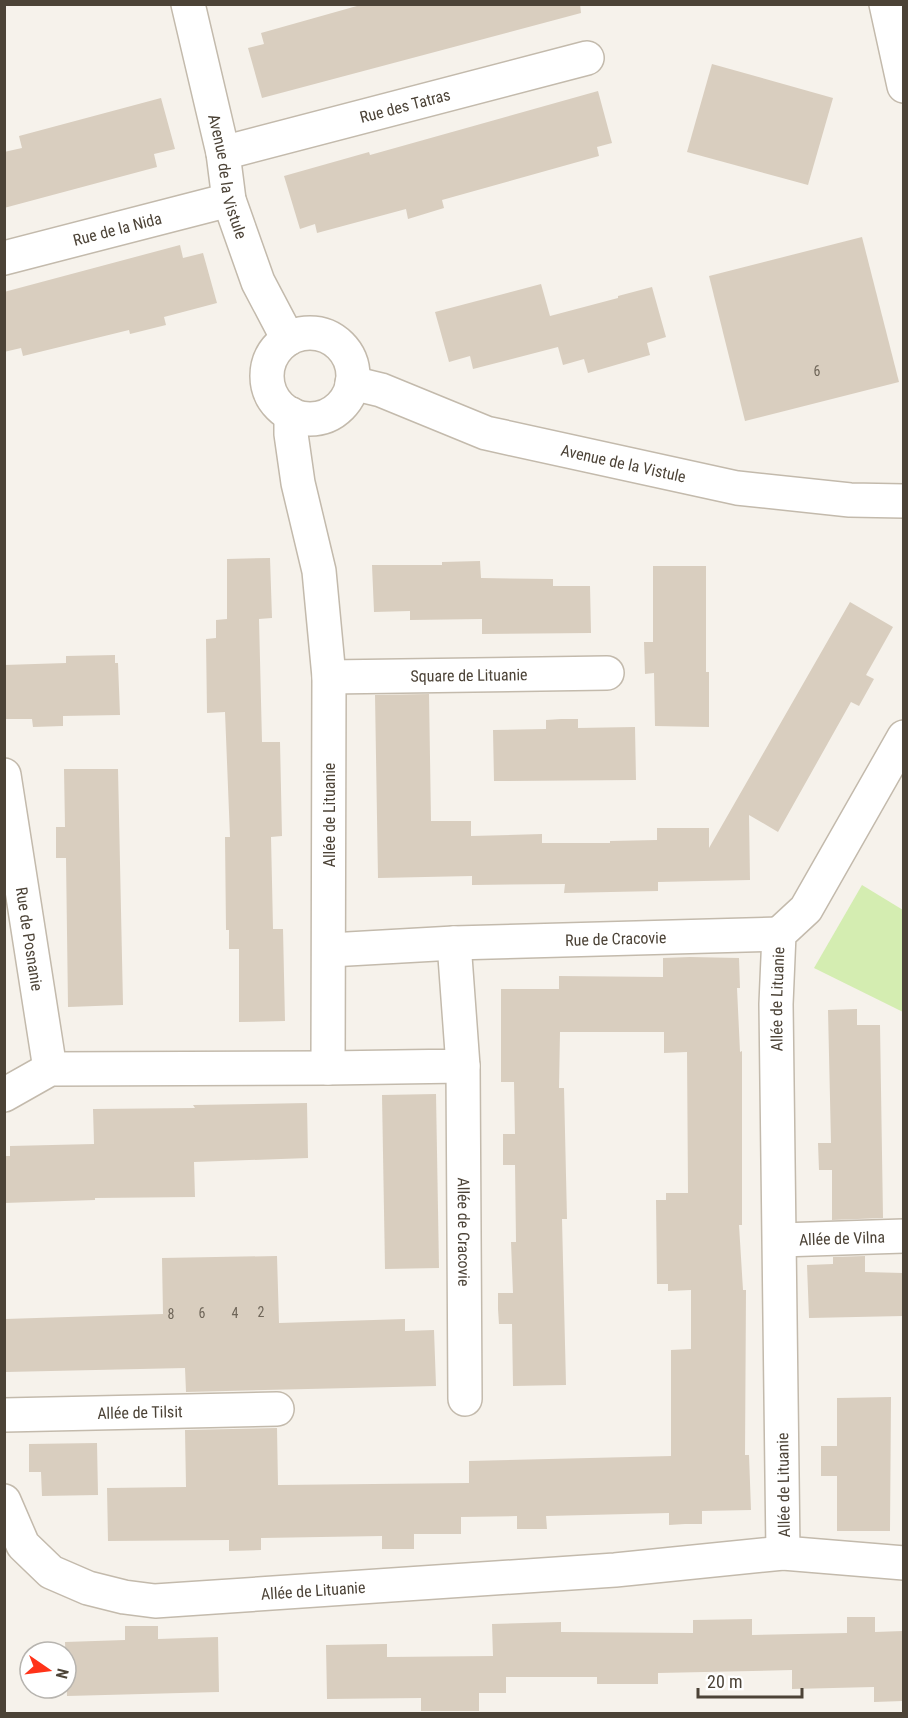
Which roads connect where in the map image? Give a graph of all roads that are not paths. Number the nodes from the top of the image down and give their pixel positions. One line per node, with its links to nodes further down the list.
1 (188, 4): 5 (street, Avenue de la Vistule)
2 (886, 4): 4 (street)
3 (587, 58): 5 (street, Rue des Tatras)
4 (903, 86)
5 (223, 153): 6 (street, Avenue de la Vistule)
6 (230, 200): 7 (street, Rue de la Nida); 8 (street, Avenue de la Vistule)
7 (4, 258)
8 (288, 339): 9 (street); 10 (street)
9 (352, 383): 10 (street); 11 (street, Avenue de la Vistule)
10 (291, 414): 13 (street, Allée de Lituanie)
11 (903, 501)
12 (607, 673): 13 (street, Square de Lituanie)
13 (329, 677): 18 (street, Allée de Lituanie)
14 (903, 737): 16 (street, Allée de Lituanie)
15 (4, 775): 21 (street, Rue de Posnanie)
16 (779, 934): 17 (street, Rue de Cracovie); 24 (street, Allée de Lituanie)
17 (454, 943): 18 (street, Rue de Cracovie); 19 (street, Allée de Cracovie)
18 (330, 950): 20 (street, Allée de Lituanie)
19 (462, 1066): 20 (street); 25 (street, Allée de Cracovie)
20 (328, 1068): 21 (street)
21 (50, 1069): 22 (street)
22 (4, 1095)
23 (903, 1236): 24 (street, Allée de Vilna)
24 (780, 1240): 29 (street, Allée de Lituanie)
25 (465, 1399)
26 (277, 1410): 27 (street, Allée de Tilsit)
27 (4, 1415)
28 (4, 1501): 29 (street, Allée de Lituanie)
29 (783, 1553): 30 (street)
30 (903, 1563)

